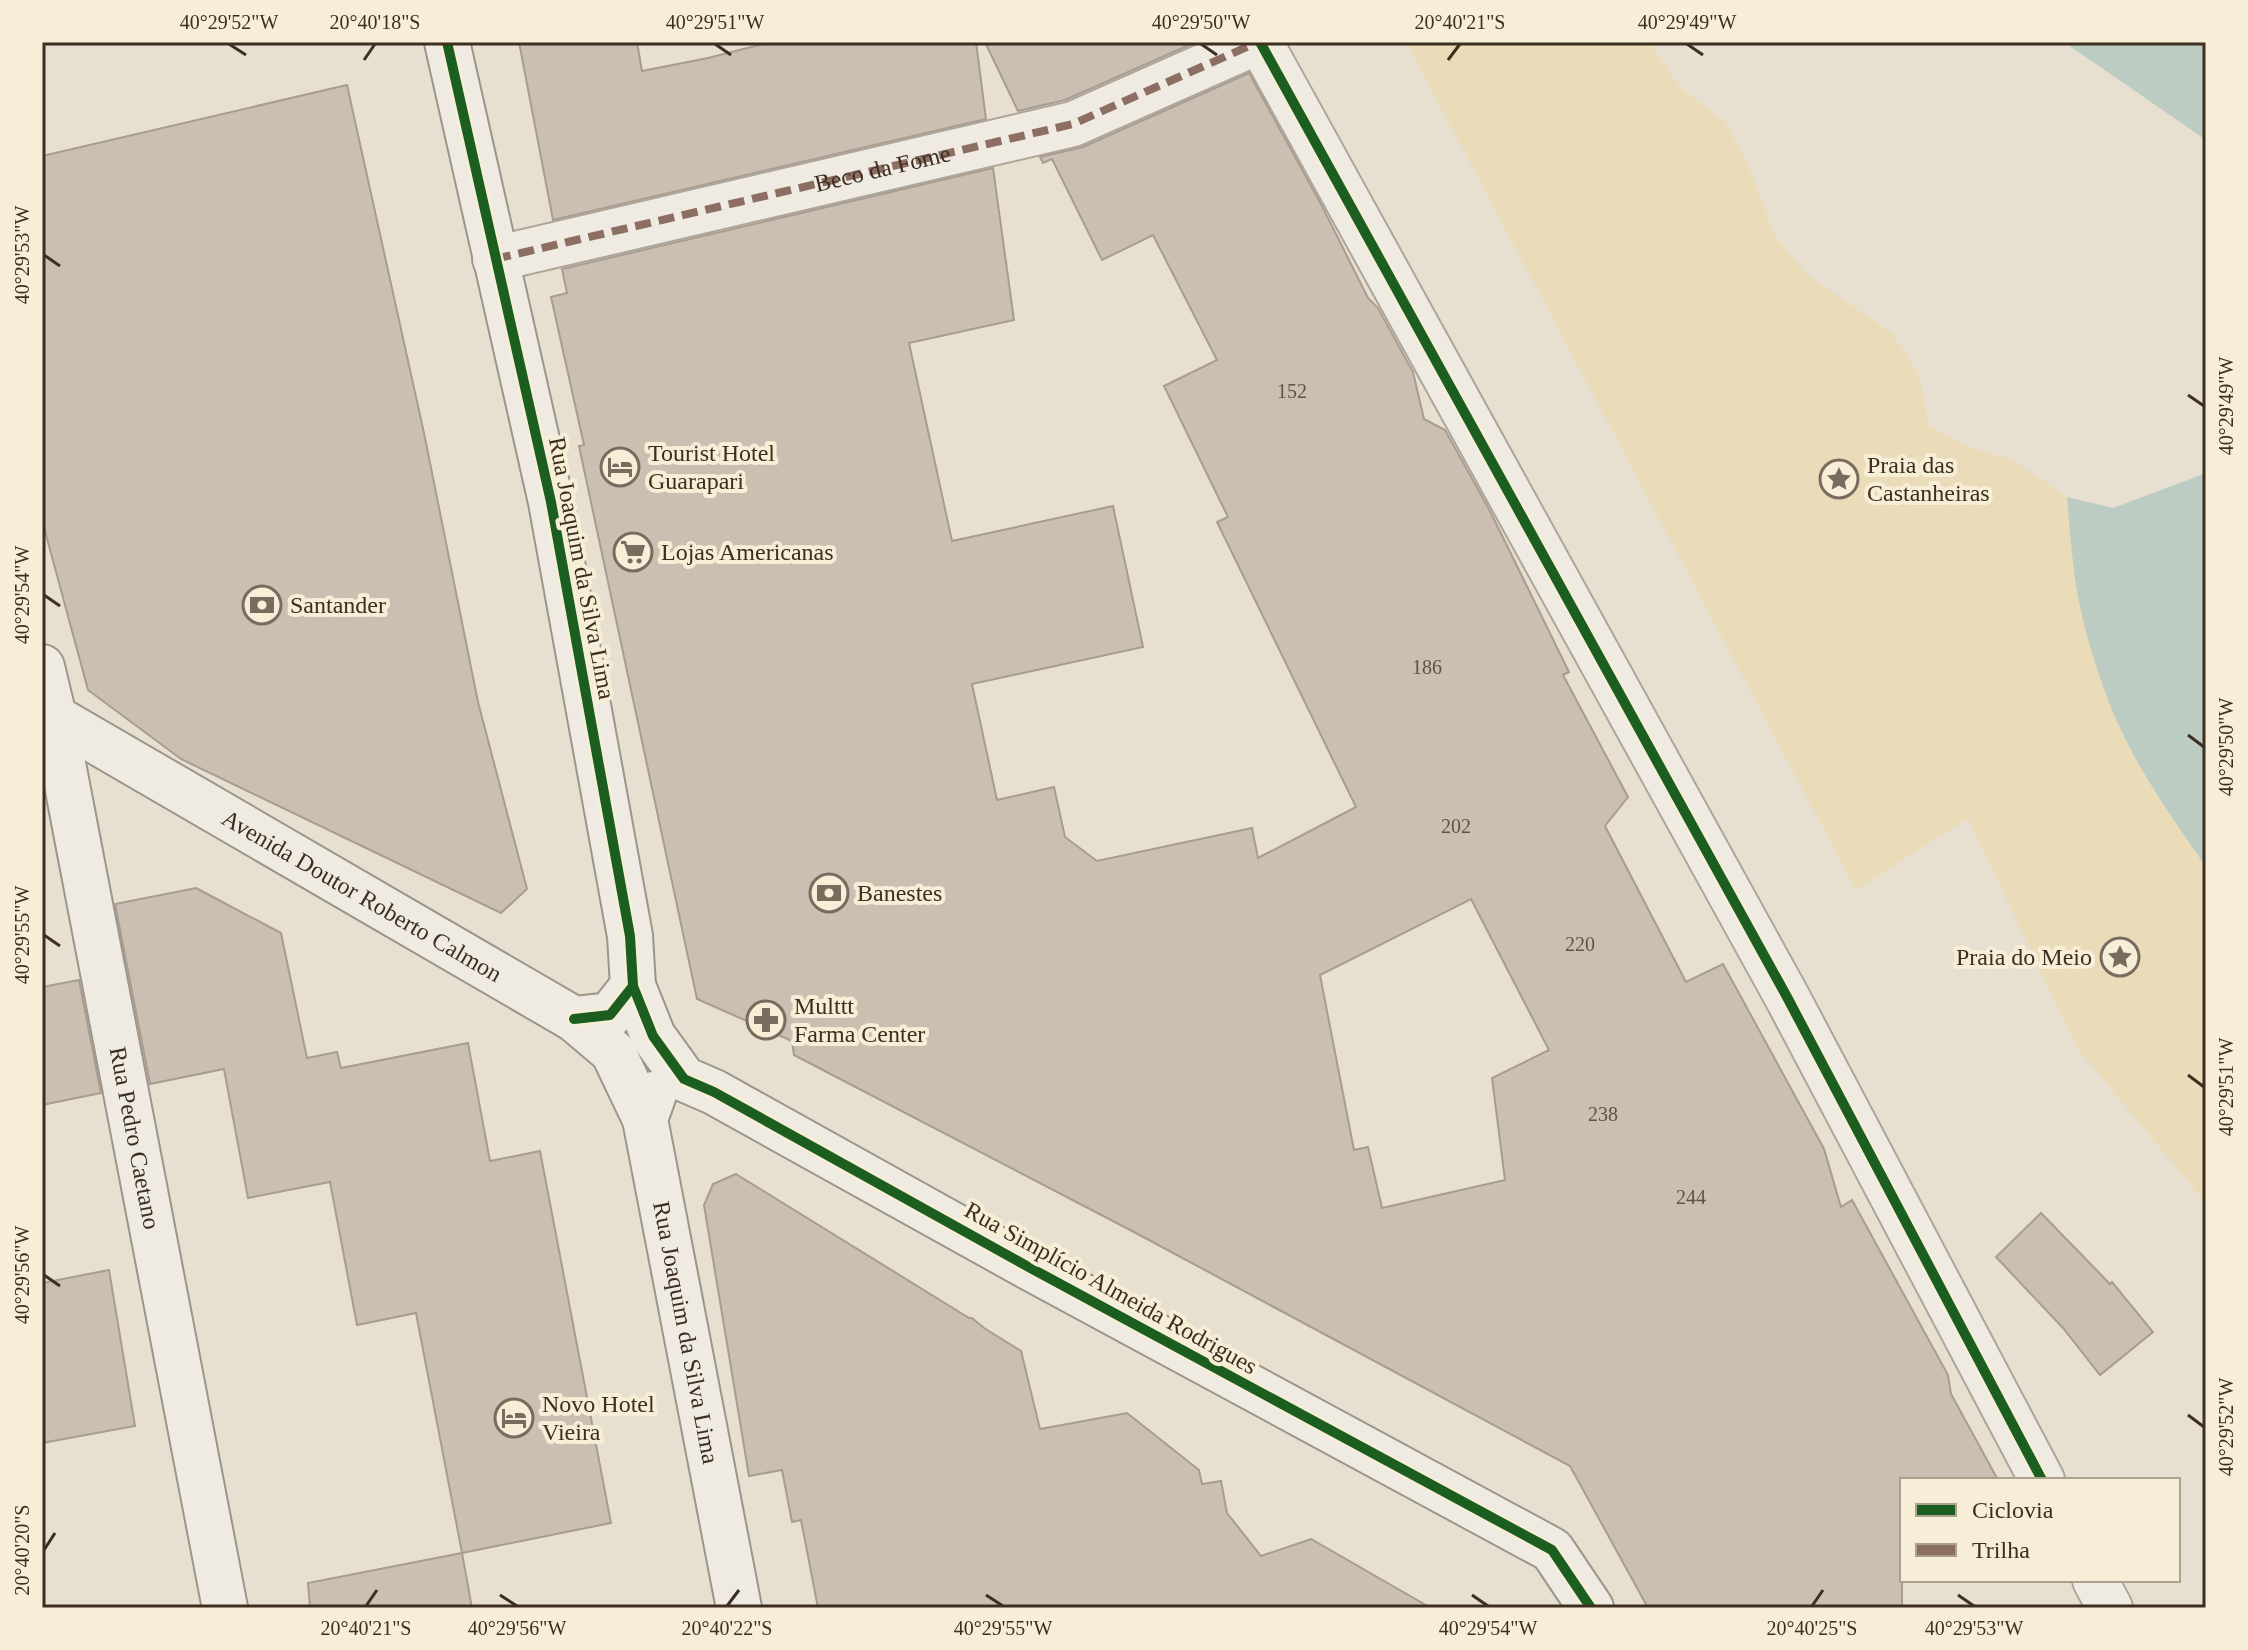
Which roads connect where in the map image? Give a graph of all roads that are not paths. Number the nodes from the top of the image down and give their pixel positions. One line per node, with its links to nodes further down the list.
1 (447, 42): 3 (street, Rua Joaquim da Silva Lima)
2 (1259, 42): 3 (street, Beco da Fome); 10 (street)
3 (495, 259): 6 (street, Rua Joaquim da Silva Lima)
4 (42, 667): 5 (street, Rua Pedro Caetano)
5 (48, 713): 7 (street, Avenida Doutor Roberto Calmon); 12 (street, Rua Pedro Caetano)
6 (633, 986): 7 (street); 8 (street, Rua Simplício Almeida Rodrigues)
7 (574, 1019): 9 (street, Avenida Doutor Roberto Calmon)
8 (684, 1079): 9 (street); 14 (street, Rua Simplício Almeida Rodrigues)
9 (645, 1119): 13 (street, Rua Joaquim da Silva Lima)
10 (2041, 1478)
11 (2096, 1582): 15 (street)
12 (225, 1608)
13 (739, 1608)
14 (1591, 1608)
15 (2110, 1608)

